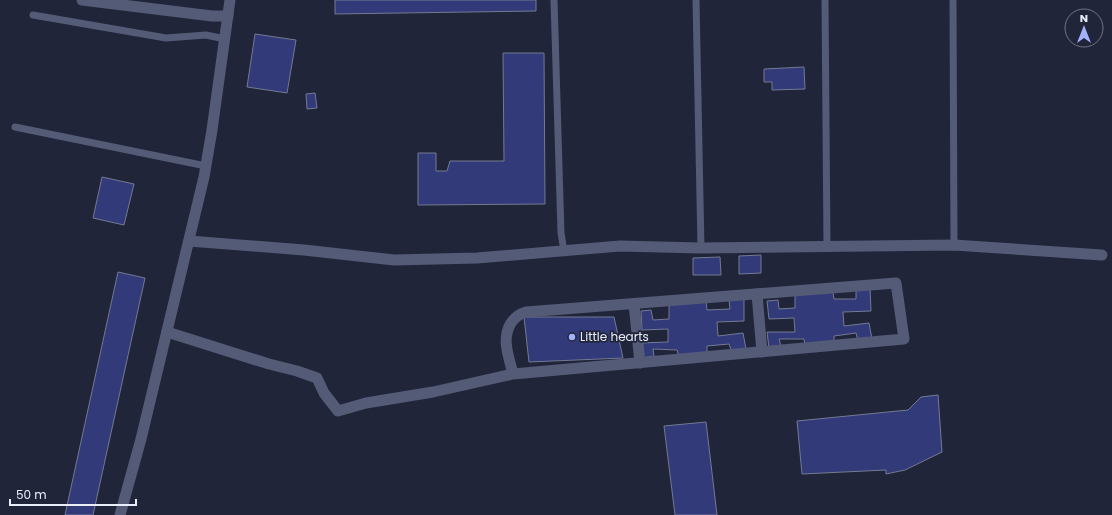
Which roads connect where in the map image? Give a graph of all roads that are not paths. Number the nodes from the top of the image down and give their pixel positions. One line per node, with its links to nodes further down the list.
1 (82, 0): 8 (street)
2 (230, 0): 8 (street)
3 (554, 0): 16 (lane)
4 (696, 0): 15 (lane)
5 (825, 0): 14 (lane)
6 (953, 0): 13 (lane)
7 (33, 15): 9 (lane)
8 (228, 16): 9 (street)
9 (225, 39): 11 (street)
10 (15, 127): 11 (lane)
11 (206, 166): 12 (street)
12 (189, 242): 16 (street); 20 (street)
13 (954, 244): 14 (street); 17 (street)
14 (827, 246): 15 (street)
15 (701, 248): 16 (street)
16 (564, 251)
17 (1102, 255)
18 (757, 294): 19 (street); 21 (street); 21 (street)
19 (634, 304): 22 (street); 23 (street)
20 (167, 332): 23 (street); 24 (street)
21 (762, 352): 22 (street)
22 (640, 363): 23 (street)
23 (513, 374)
24 (120, 515)

